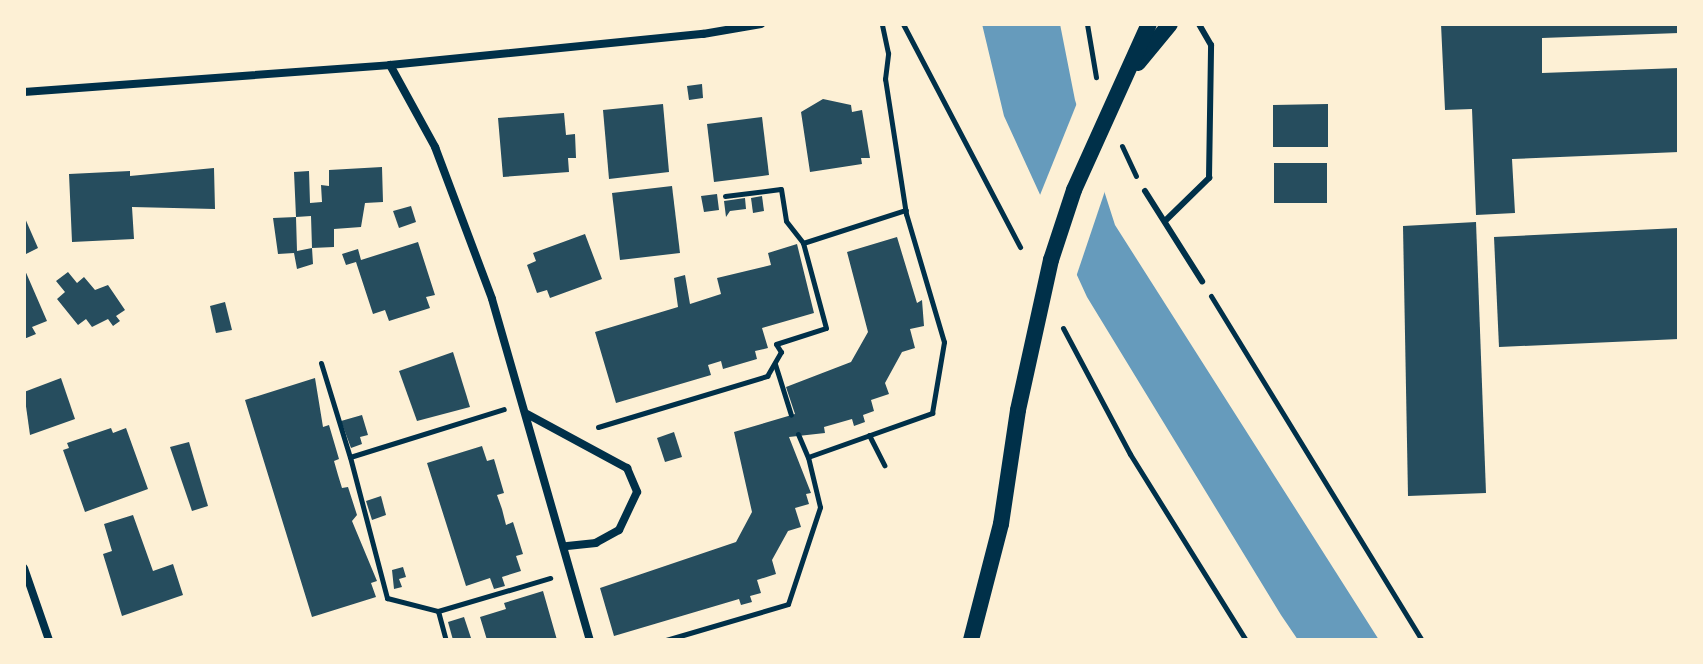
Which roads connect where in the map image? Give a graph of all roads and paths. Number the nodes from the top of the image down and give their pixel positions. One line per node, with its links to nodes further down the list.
1 (761, 24): 7 (street)
2 (882, 24): 12 (path)
3 (903, 24): 15 (path)
4 (1149, 24): 8 (main road)
5 (1170, 24): 8 (main road)
6 (1199, 24): 13 (lane)
7 (390, 65): 9 (street); 20 (street)
8 (1129, 74): 38 (main road)
9 (24, 92)
10 (1145, 191): 13 (lane)
11 (725, 196): 14 (path)
12 (906, 210): 14 (path); 25 (path)
13 (1165, 221): 16 (lane)
14 (803, 243): 19 (path)
15 (1020, 247)
16 (1202, 281): 39 (path)
17 (1063, 327): 33 (path)
18 (321, 363): 26 (path)
19 (775, 364): 22 (path); 24 (path)
20 (524, 403): 21 (street); 26 (path)
21 (527, 414): 24 (street); 29 (street)
22 (791, 415)
23 (798, 434): 27 (path)
24 (568, 435): 29 (street)
25 (869, 435): 27 (path); 28 (path)
26 (350, 457): 32 (path)
27 (808, 457): 37 (path)
28 (884, 465)
29 (567, 546): 31 (street)
30 (24, 568): 34 (street)
31 (573, 571): 32 (path); 36 (street)
32 (438, 611): 35 (path)
33 (1245, 639)
34 (49, 640)
35 (446, 640)
36 (590, 640)
37 (666, 640)
38 (971, 640)
39 (1422, 640)

